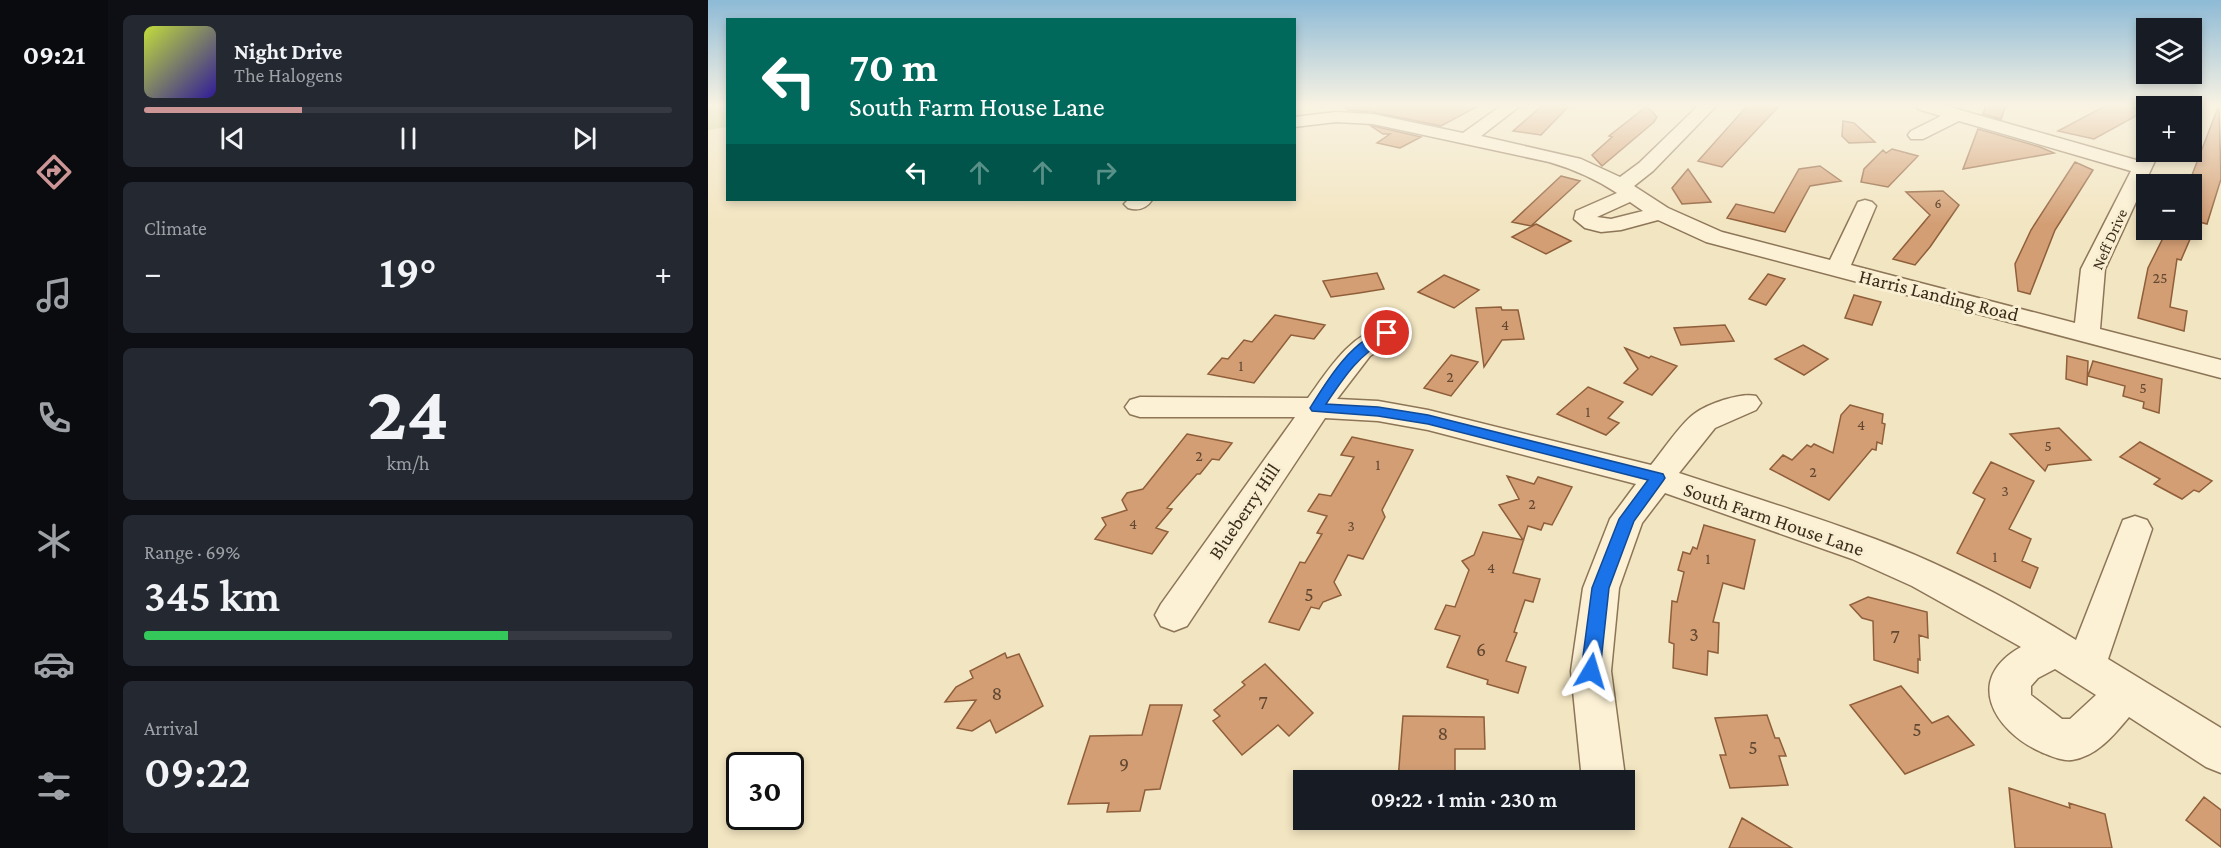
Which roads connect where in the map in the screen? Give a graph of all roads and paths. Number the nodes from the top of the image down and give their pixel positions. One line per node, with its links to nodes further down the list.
1 (1495, 145): 6 (street, Harris Landing Road)
2 (1669, 145): 6 (street)
3 (2082, 145): 4 (street)
4 (2136, 158)
5 (2145, 162): 10 (street, Neff Drive)
6 (1627, 190): 8 (street, Harris Landing Road); 8 (street)
7 (1865, 206): 9 (street)
8 (1660, 213): 9 (street, Harris Landing Road)
9 (1838, 269): 10 (street, Harris Landing Road)
10 (2087, 332): 12 (street, Harris Landing Road)
11 (1387, 333): 15 (street, Blueberry Hill)
12 (2221, 369)
13 (1746, 403): 16 (street)
14 (1140, 407): 15 (street, South Farm House Lane)
15 (1317, 408): 16 (street, South Farm House Lane); 18 (street, Blueberry Hill)
16 (1658, 478): 19 (street, South Farm House Lane); 22 (street)
17 (2135, 529): 19 (street)
18 (1174, 615)
19 (2071, 657): 20 (street, South Farm House Lane); 20 (street)
20 (2125, 691): 21 (street, South Farm House Lane)
21 (2221, 752)
22 (1602, 770)

